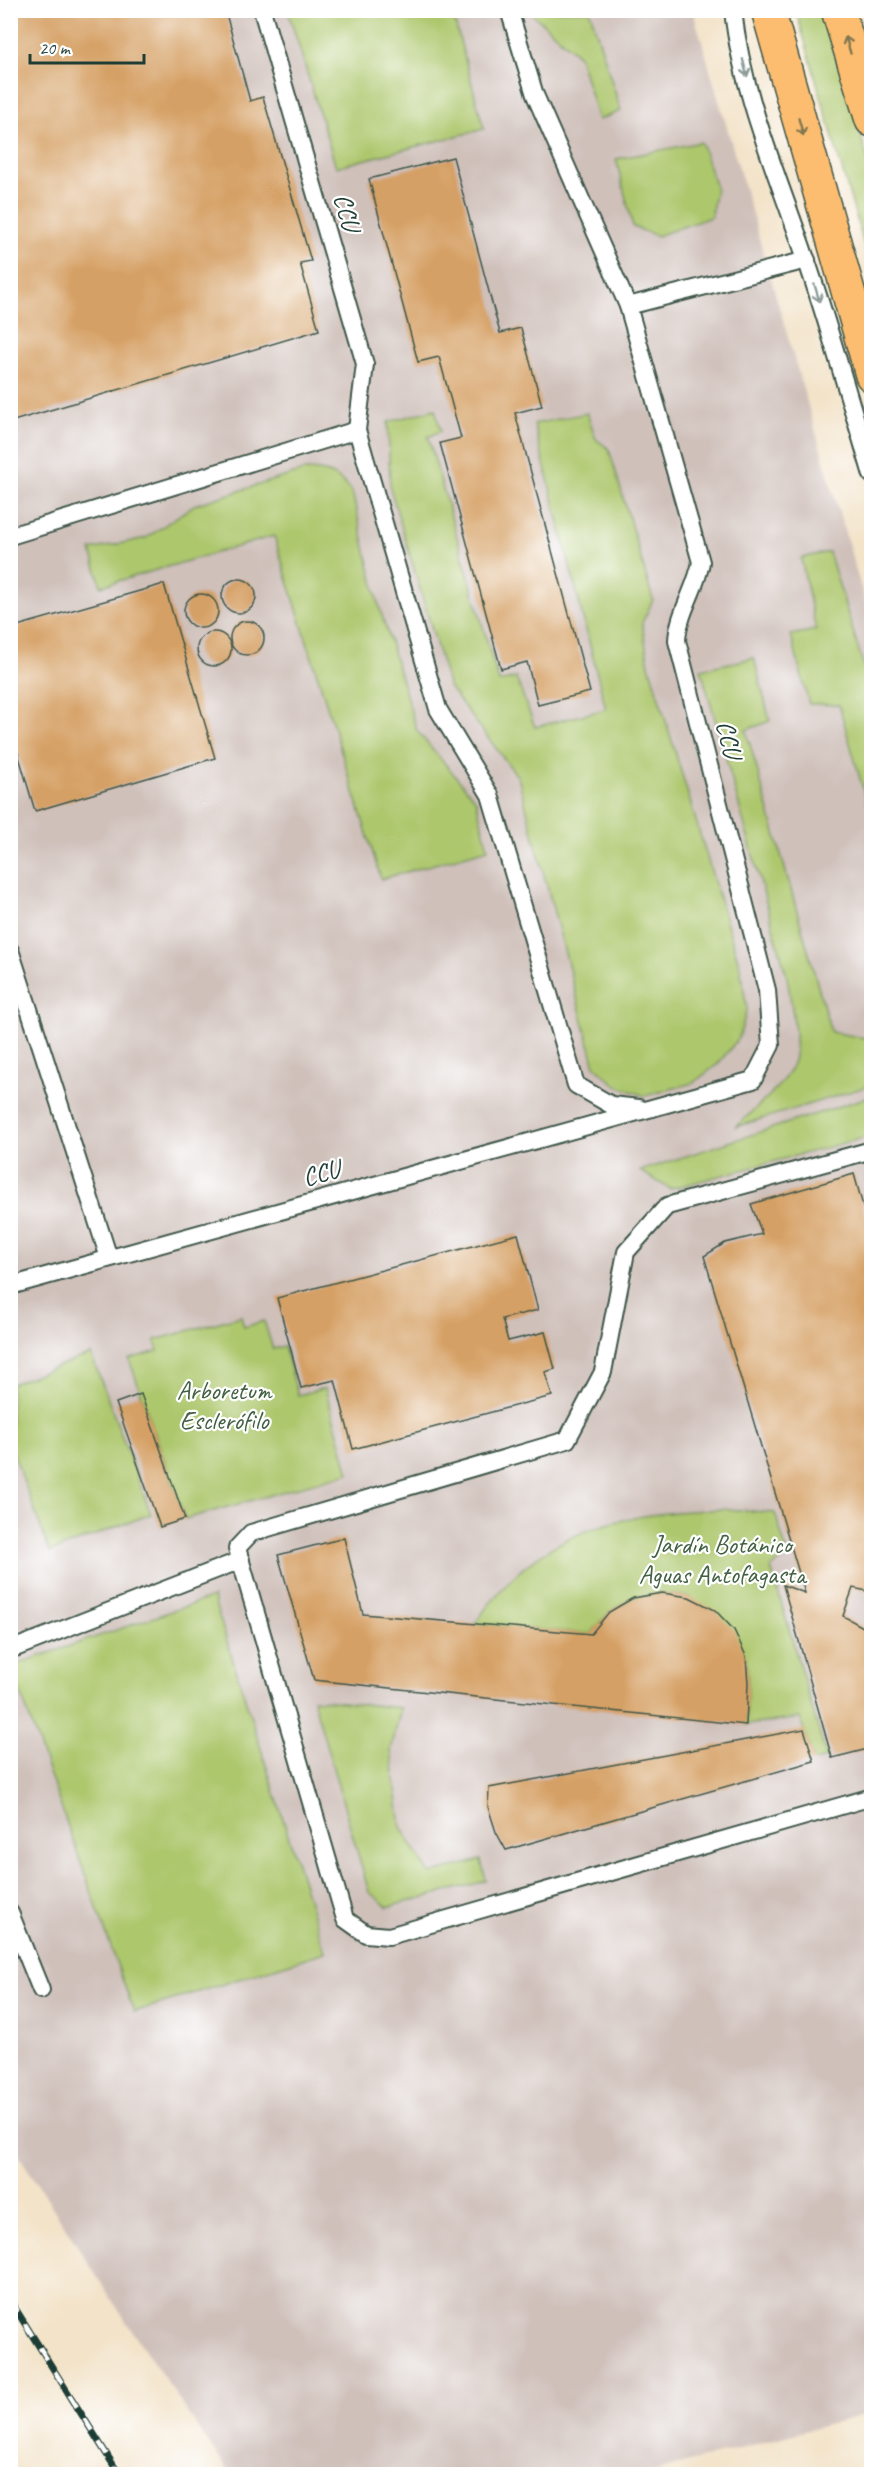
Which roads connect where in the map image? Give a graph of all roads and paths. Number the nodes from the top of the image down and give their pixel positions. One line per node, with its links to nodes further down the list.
1 (262, 10): 10 (lane, CCU)
2 (509, 10): 8 (lane, CCU)
3 (733, 10): 7 (lane, one-way to 7)
4 (768, 10): 9 (main road, one-way to 9)
5 (838, 10): 6 (main road, one-way to 5)
6 (872, 120)
7 (807, 260): 8 (lane); 11 (lane, one-way to 11)
8 (628, 306): 14 (lane, CCU)
9 (872, 375)
10 (357, 430): 12 (lane); 14 (lane, CCU)
11 (872, 475)
12 (10, 536)
13 (10, 950): 16 (lane)
14 (646, 1109): 16 (lane, CCU)
15 (872, 1150): 18 (lane)
16 (109, 1258): 17 (lane, CCU)
17 (10, 1286)
18 (241, 1560): 19 (lane); 20 (lane)
19 (10, 1650)
20 (872, 1797)
21 (10, 1913): 22 (lane)
22 (41, 1990)

